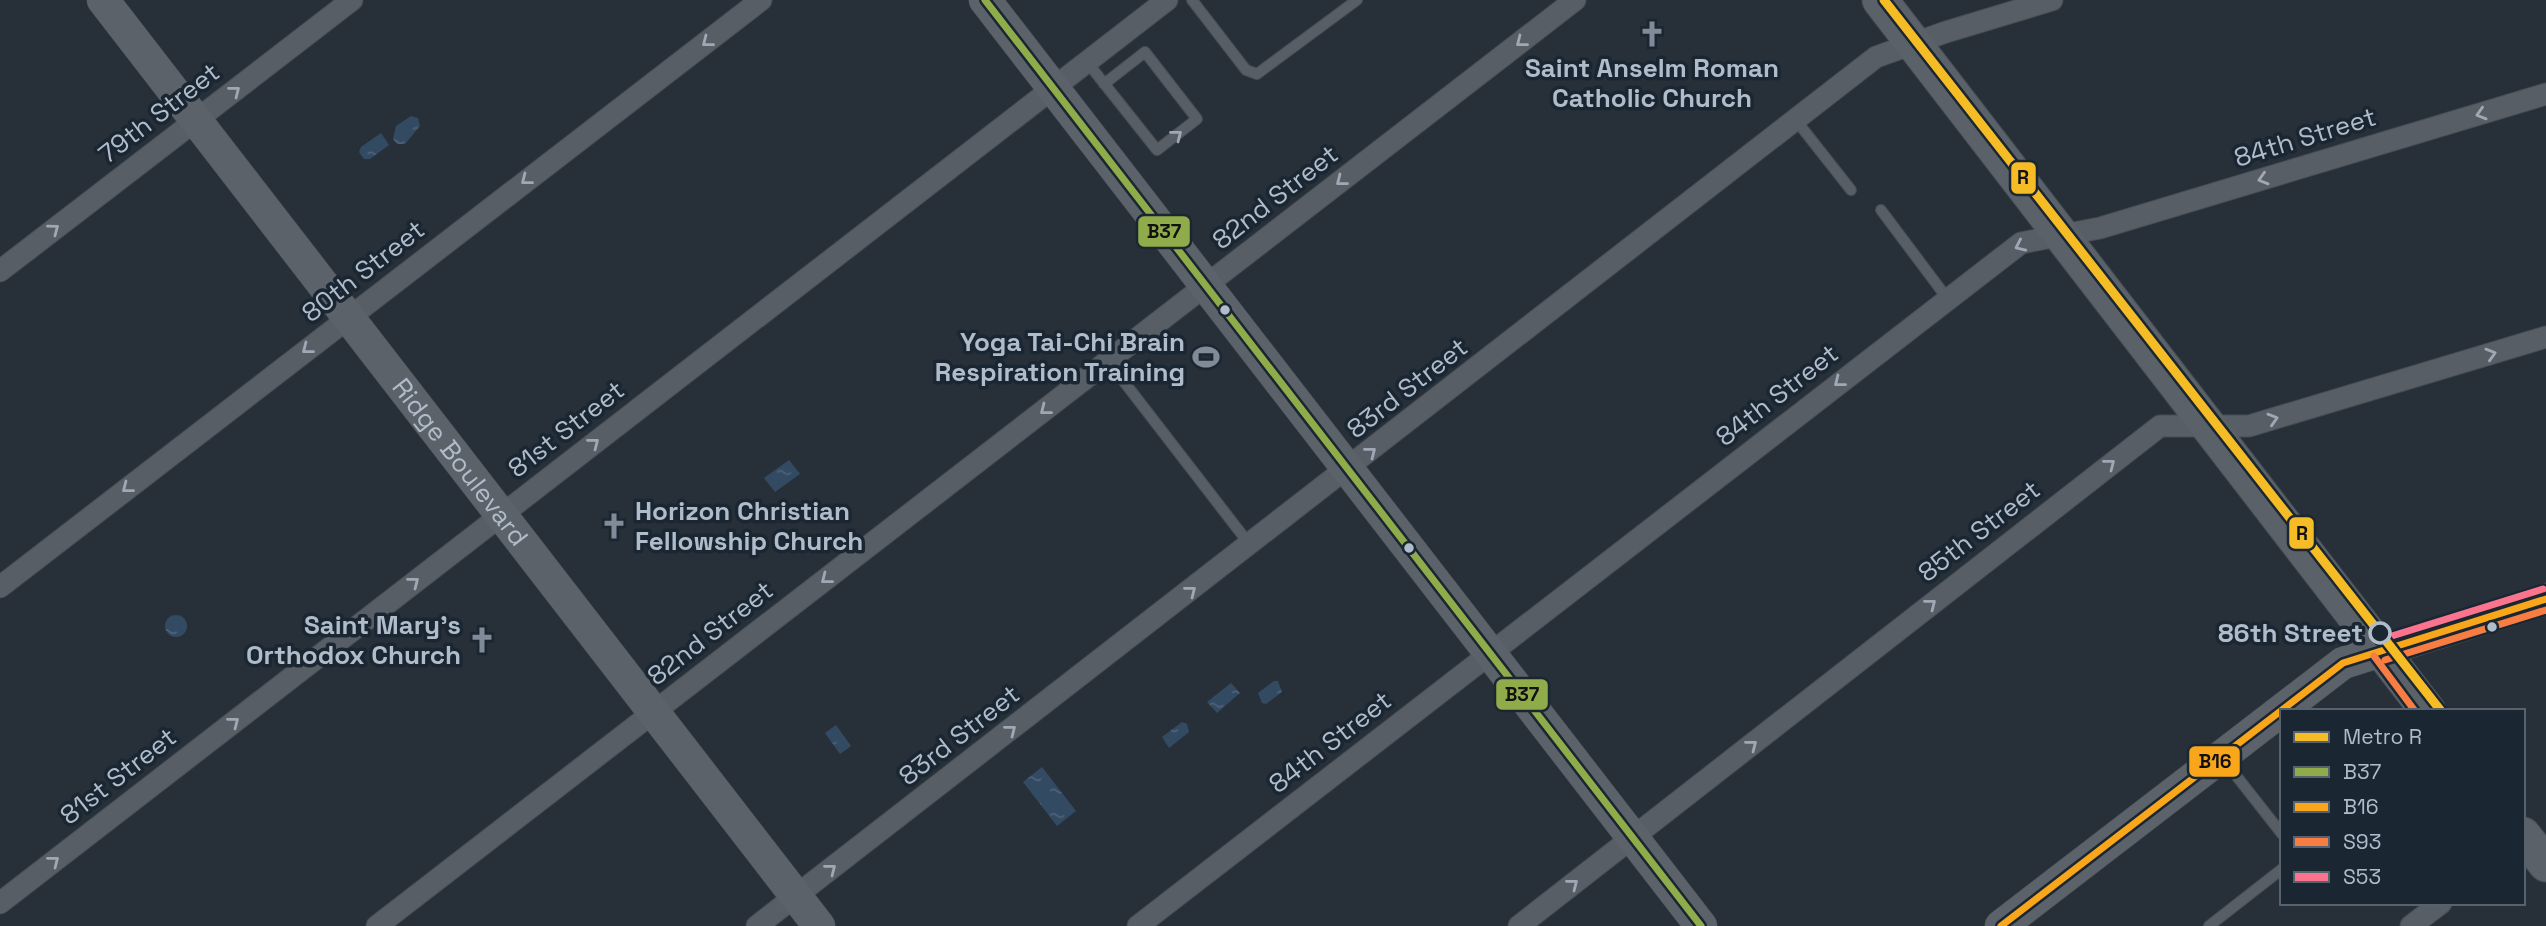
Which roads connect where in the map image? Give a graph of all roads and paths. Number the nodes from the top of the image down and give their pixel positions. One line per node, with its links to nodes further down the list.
1 (103, 0): 17 (street, Ridge Boulevard)
2 (352, 0): 17 (street, 79th Street, one-way to 2)
3 (761, 0): 24 (street, 80th Street, one-way to 24)
4 (985, 0): 14 (street)
5 (1167, 0): 12 (street, 81st Street)
6 (1192, 0): 7 (lane)
7 (1357, 0)
8 (1575, 0): 22 (street, 82nd Street, one-way to 22)
9 (1880, 0): 11 (main road)
10 (2052, 0): 11 (street, 83rd Street)
11 (1913, 44): 16 (street, 83rd Street); 20 (main road)
12 (1087, 62): 13 (lane); 14 (street, 81st Street)
13 (1104, 84): 13 (lane, one-way to 13)
14 (1053, 88): 22 (street); 29 (street, 81st Street, one-way to 14)
15 (2546, 94): 20 (street, 84th Street, one-way to 20)
16 (1794, 119): 18 (lane); 28 (street, 83rd Street, one-way to 16)
17 (196, 121): 21 (street, 79th Street, one-way to 17); 24 (street, Ridge Boulevard)
18 (1851, 190)
19 (1881, 210): 23 (lane)
20 (2061, 235): 23 (street, 84th Street, one-way to 23); 27 (main road)
21 (0, 271)
22 (1206, 285): 26 (street, 82nd Street); 28 (street)
23 (1947, 298): 34 (street, 84th Street, one-way to 34)
24 (348, 318): 29 (street, Ridge Boulevard); 31 (street, 80th Street, one-way to 31)
25 (2546, 337): 27 (street, 85th Street, one-way to 25)
26 (1108, 361): 30 (lane); 38 (street, 82nd Street, one-way to 38)
27 (2206, 425): 33 (main road); 41 (street, 85th Street, one-way to 27)
28 (1348, 470): 30 (street, 83rd Street); 34 (street)
29 (500, 515): 38 (street, Ridge Boulevard); 44 (street, 81st Street, one-way to 29)
30 (1251, 545): 43 (street, 83rd Street, one-way to 30)
31 (0, 587)
32 (2546, 599): 33 (street)
33 (2382, 650): 35 (street); 36 (main road)
34 (1491, 653): 41 (street); 49 (street, 84th Street)
35 (2283, 709)
36 (2426, 709)
37 (2280, 711): 39 (street)
38 (653, 713): 43 (street, Ridge Boulevard); 46 (street, 82nd Street)
39 (2221, 756): 40 (lane); 52 (street)
40 (2280, 831)
41 (1633, 838): 50 (street, 85th Street, one-way to 41); 51 (street)
42 (2280, 871): 53 (lane)
43 (796, 897): 47 (street, 83rd Street); 48 (street, Ridge Boulevard)
44 (0, 903)
45 (2438, 905): 54 (street)
46 (377, 926)
47 (757, 926)
48 (819, 926)
49 (1138, 926)
50 (1518, 926)
51 (1701, 926)
52 (2001, 926)
53 (2209, 926)
54 (2411, 926)

